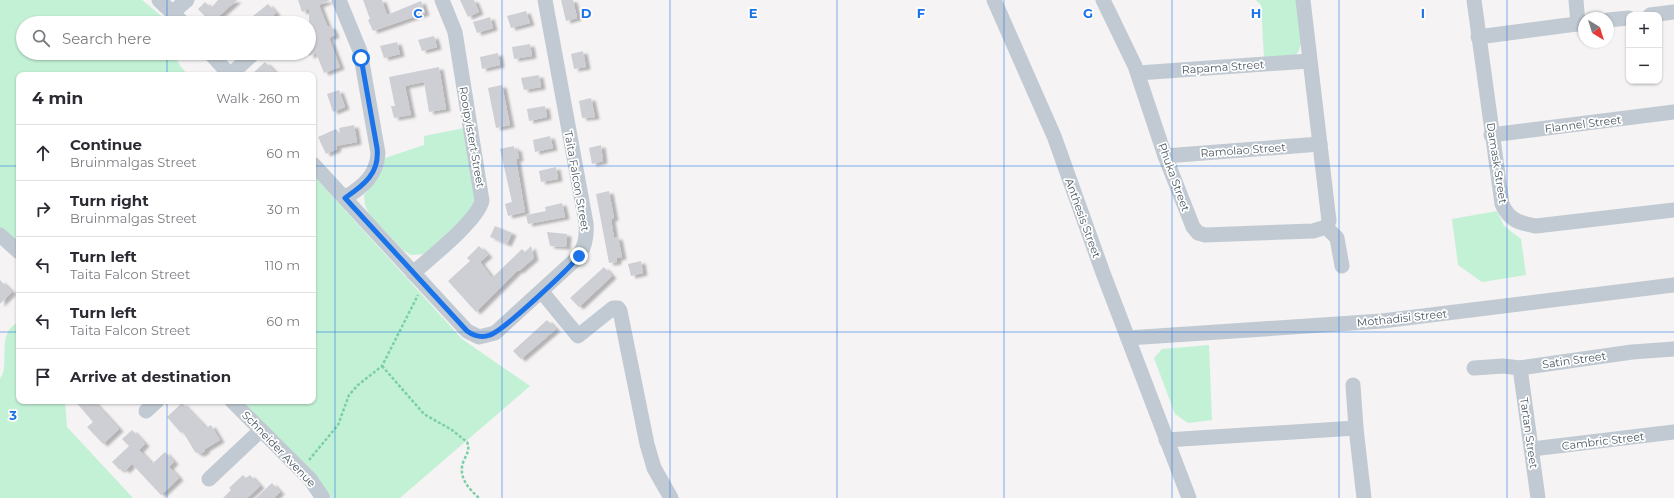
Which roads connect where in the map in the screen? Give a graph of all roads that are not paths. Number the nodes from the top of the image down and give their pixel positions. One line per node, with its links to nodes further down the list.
1 (159, 0): 14 (street)
2 (187, 0): 15 (street)
3 (339, 0): 31 (street)
4 (442, 0): 37 (street, Rooipylstert Street)
5 (545, 0): 39 (street, Taita Falcon Street)
6 (994, 0): 40 (street, Anthesis Street)
7 (1103, 0): 25 (street, Phuka Street)
8 (1303, 0): 22 (street)
9 (1474, 0): 19 (street, Damask Street)
10 (1576, 0): 11 (street)
11 (1578, 12)
12 (1674, 12): 13 (street)
13 (1662, 14)
14 (176, 16)
15 (179, 16)
16 (1626, 18): 17 (street)
17 (1614, 19)
18 (1578, 24): 19 (street)
19 (1478, 37): 27 (street, Damask Street)
20 (216, 60): 23 (street)
21 (246, 60): 24 (street)
22 (1309, 61): 25 (street, Rapama Street); 28 (street)
23 (227, 72)
24 (233, 72)
25 (1138, 73): 29 (street, Phuka Street)
26 (1674, 112): 27 (street, Flannel Street)
27 (1491, 135): 32 (street, Damask Street)
28 (1320, 144): 29 (street, Ramolao Street); 33 (street)
29 (1166, 156): 33 (street, Phuka Street)
30 (316, 167): 31 (street, Taita Falcon Street)
31 (345, 198): 37 (street, Taita Falcon Street)
32 (1674, 210)
33 (1326, 227): 36 (street)
34 (0, 236): 35 (street)
35 (16, 249)
36 (1342, 266)
37 (418, 279): 39 (street, Taita Falcon Street)
38 (1674, 285): 40 (street, Mothadisi Street)
39 (542, 292): 55 (street)
40 (1128, 338): 51 (street, Anthesis Street)
41 (1674, 349): 43 (street, Satin Street)
42 (1474, 368): 43 (street, Satin Street)
43 (1520, 368): 52 (street, Tartan Street)
44 (1353, 385): 48 (street)
45 (154, 404): 47 (street)
46 (235, 404): 49 (street, Schneider Avenue)
47 (146, 411)
48 (1356, 428): 51 (street); 57 (street)
49 (261, 430): 53 (street); 54 (street, Schneider Avenue)
50 (1674, 432): 52 (street, Cambric Street)
51 (1166, 440): 56 (street, Anthesis Street)
52 (1532, 449): 58 (street, Tartan Street)
53 (209, 479)
54 (323, 498)
55 (671, 498)
56 (1188, 498)
57 (1364, 498)
58 (1538, 498)

